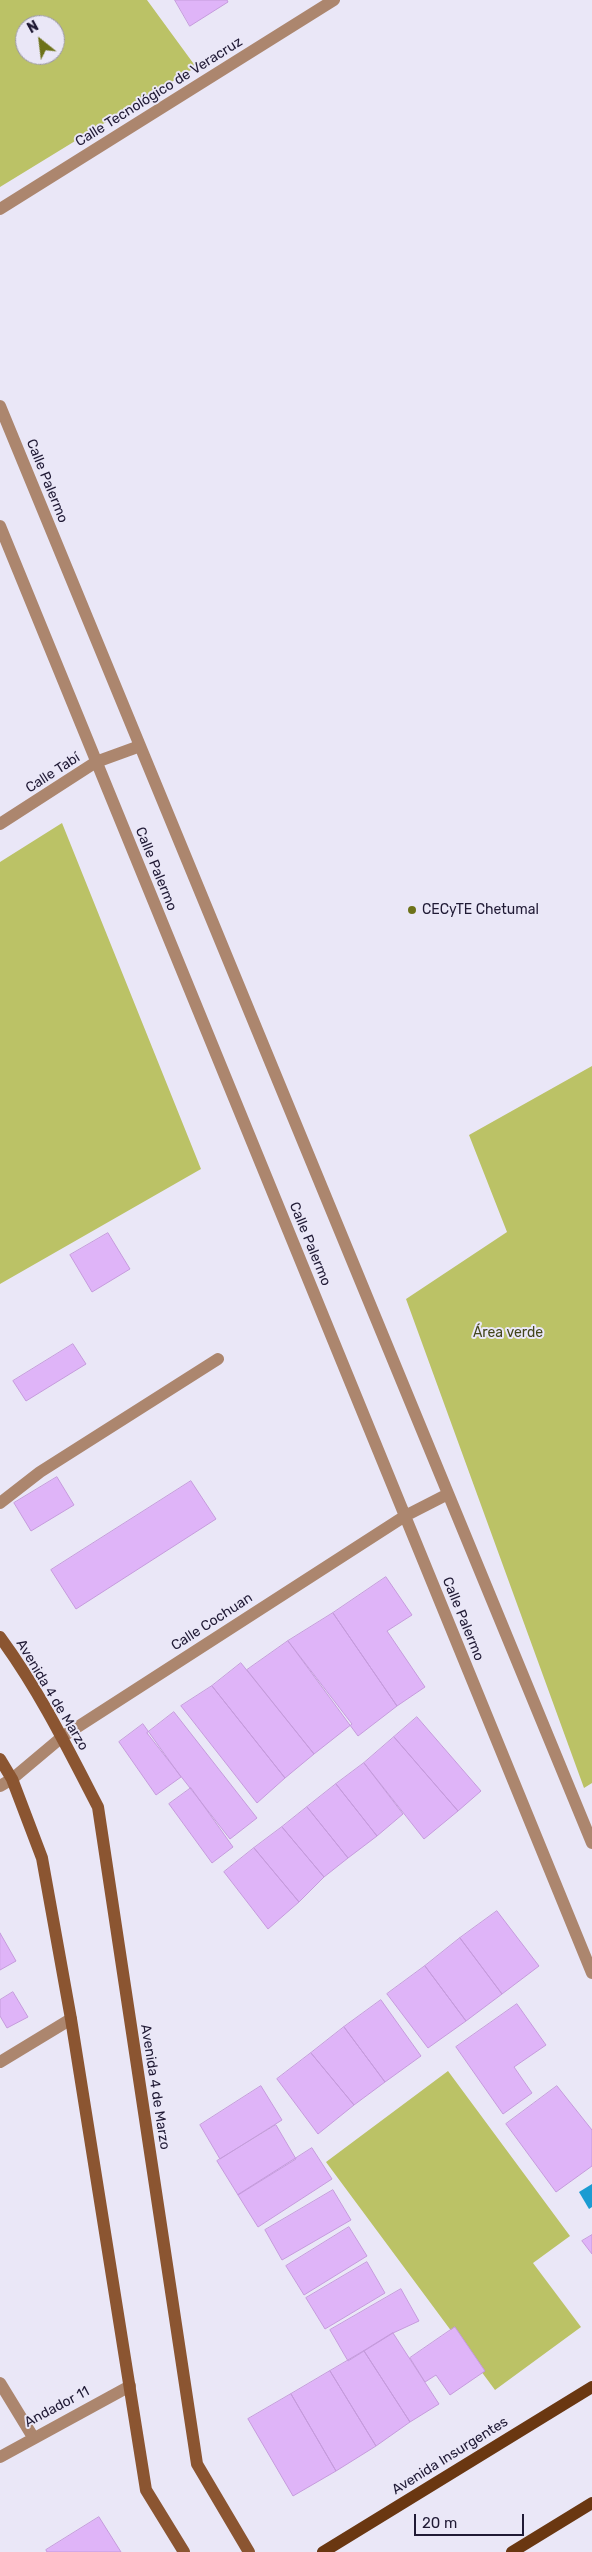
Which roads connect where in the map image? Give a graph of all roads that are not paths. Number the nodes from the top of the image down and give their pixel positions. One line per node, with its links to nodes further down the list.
1 (334, 0): 2 (street, Calle Tecnológico de Veracruz)
2 (0, 209)
3 (0, 406): 5 (street, Calle Palermo)
4 (0, 526): 6 (street, Calle Palermo)
5 (140, 746): 6 (street, Calle Tabí); 9 (street, Calle Palermo)
6 (96, 762): 7 (street, Calle Tabí); 11 (street, Calle Palermo)
7 (0, 824)
8 (218, 1358): 10 (street)
9 (448, 1494): 11 (street, Calle Cochuan); 17 (street, Calle Palermo)
10 (0, 1503)
11 (405, 1516): 13 (street, Calle Cochuan); 18 (street, Calle Palermo)
12 (0, 1637): 13 (street, Avenida 4 de Marzo)
13 (62, 1736): 15 (street, Calle Cochuan); 28 (street, Avenida 4 de Marzo)
14 (0, 1759): 15 (street)
15 (12, 1779): 16 (street, Calle Cochuan); 19 (street)
16 (0, 1786)
17 (592, 1843)
18 (592, 1973)
19 (71, 2019): 20 (street); 22 (street)
20 (0, 2062)
21 (0, 2383): 24 (street)
22 (130, 2386): 24 (street, Andador 11); 27 (street)
23 (592, 2386): 29 (main road, Avenida Insurgentes)
24 (34, 2437): 25 (street, Andador 11)
25 (0, 2457)
26 (592, 2503): 30 (main road)
27 (184, 2552)
28 (249, 2552)
29 (323, 2552)
30 (512, 2552)

